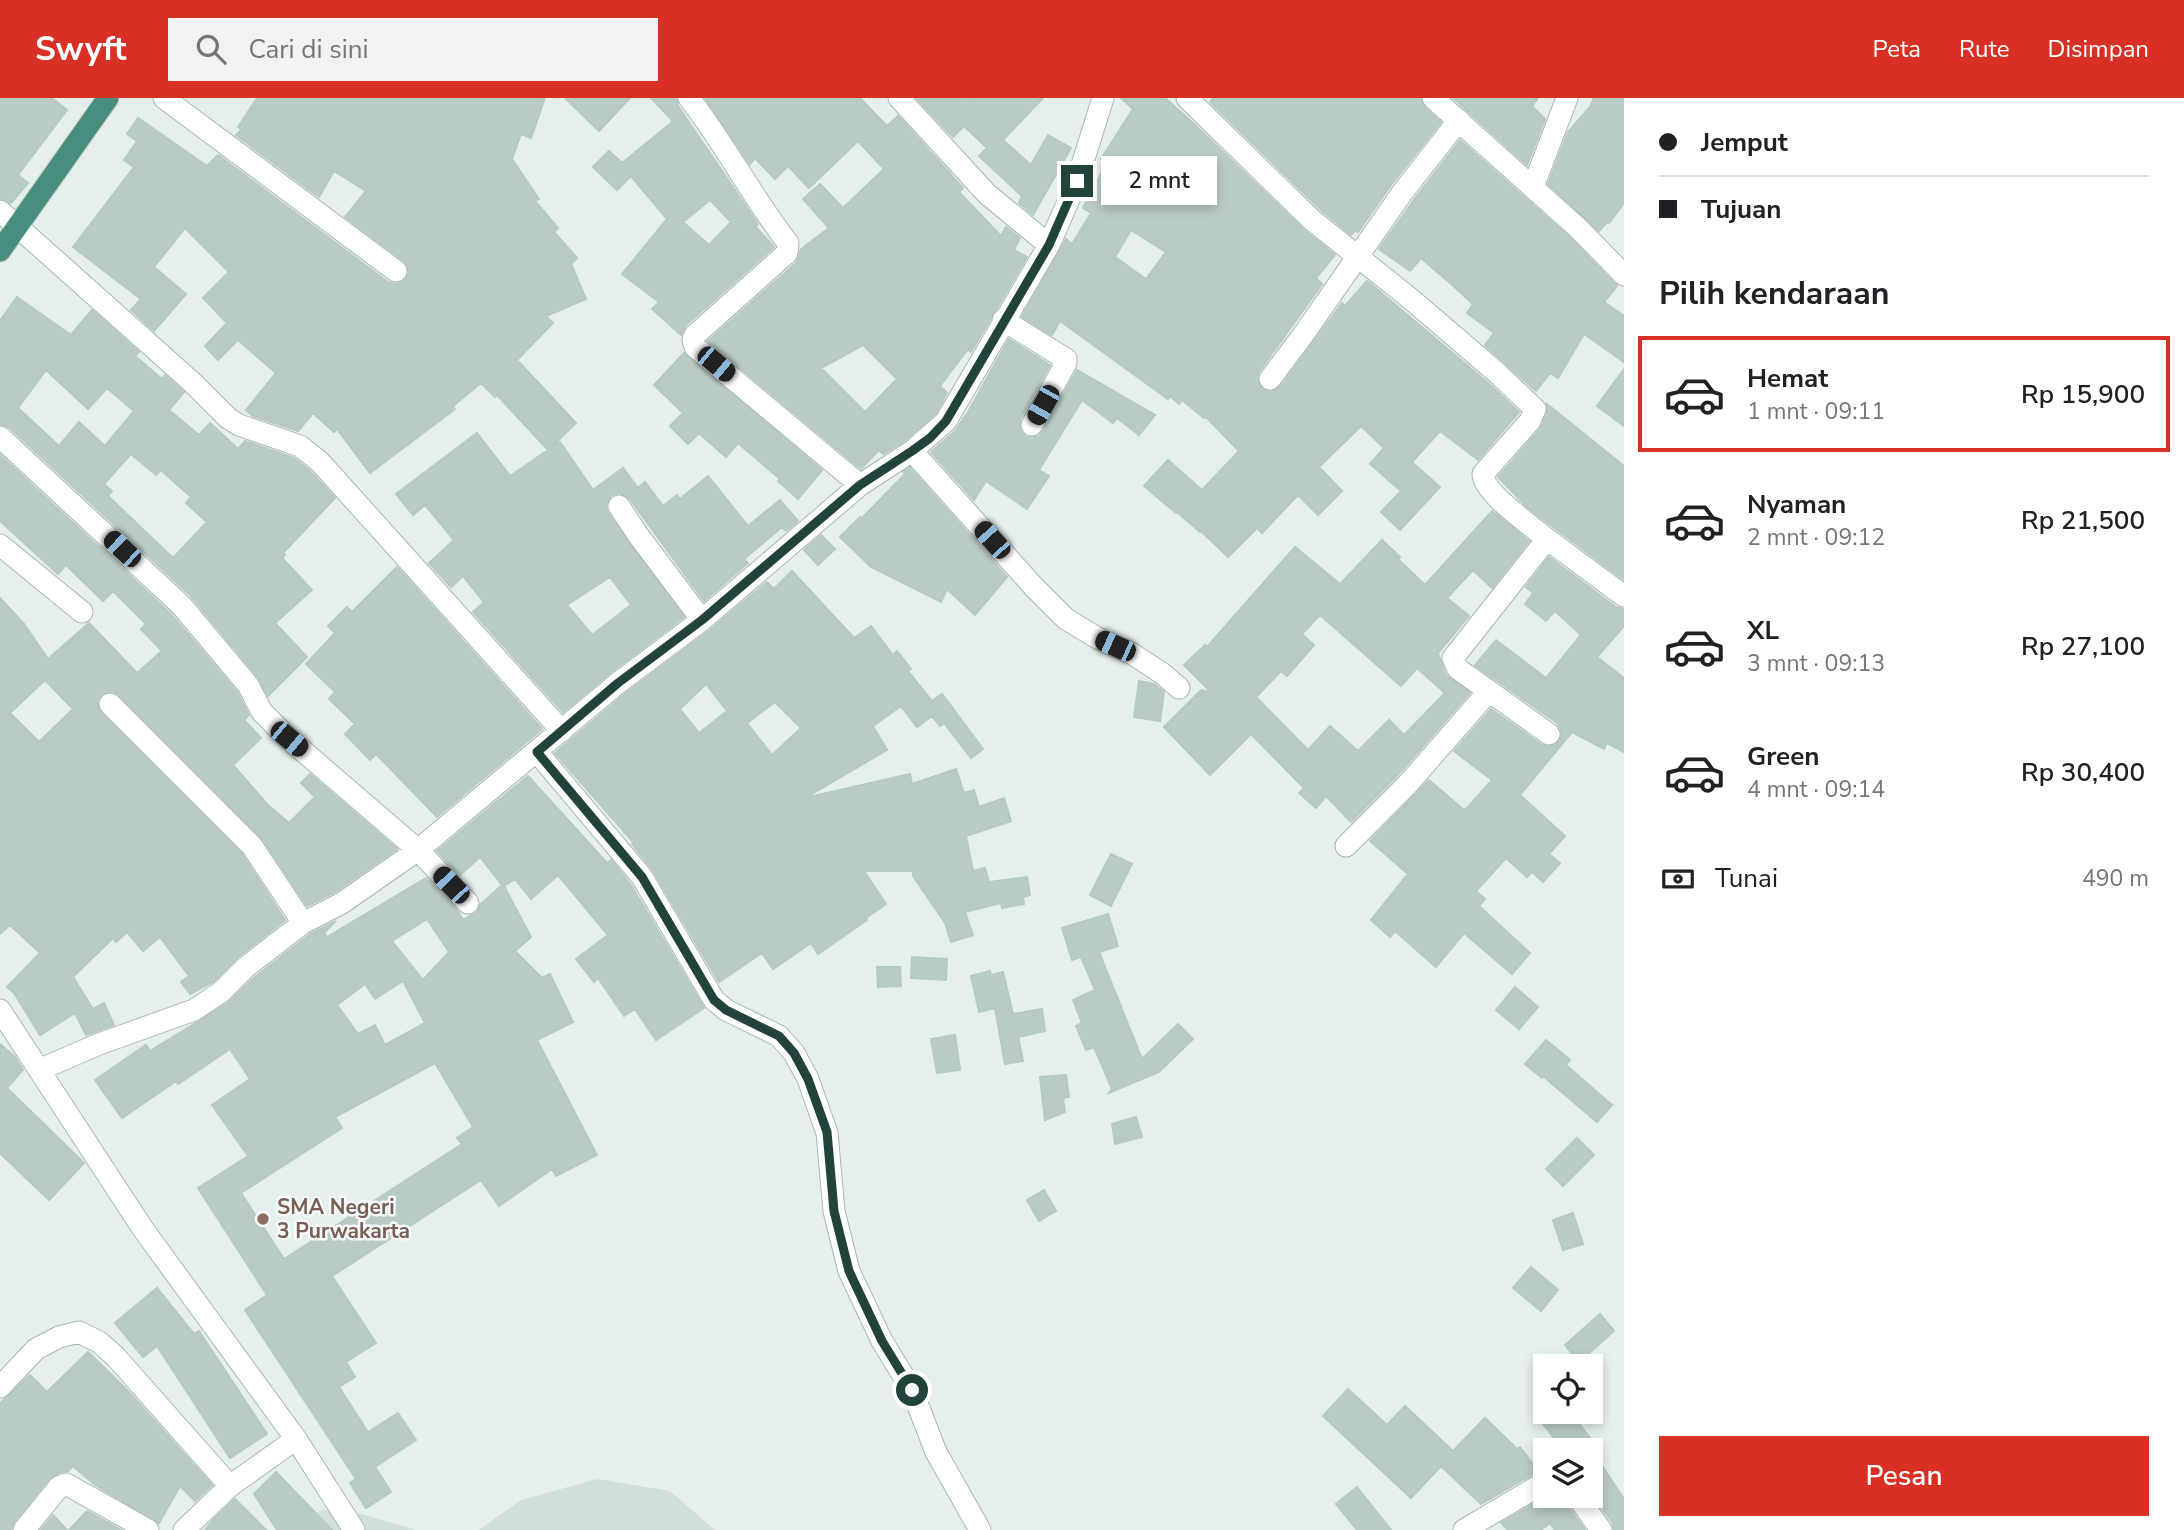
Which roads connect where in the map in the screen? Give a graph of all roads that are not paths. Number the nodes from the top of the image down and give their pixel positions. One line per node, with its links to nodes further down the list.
1 (108, 98): 12 (highway)
2 (164, 98): 16 (street)
3 (689, 98): 23 (street)
4 (899, 98): 13 (street)
5 (1103, 98): 13 (street)
6 (1188, 98): 15 (street)
7 (1433, 98): 9 (street)
8 (1567, 98): 10 (street)
9 (1459, 120): 10 (street); 15 (street)
10 (1532, 187): 17 (street)
11 (0, 211): 12 (street)
12 (18, 225): 14 (highway); 33 (street)
13 (1049, 245): 18 (street)
14 (0, 251)
15 (1358, 257): 19 (street); 25 (street)
16 (396, 271)
17 (1624, 275)
18 (1003, 320): 20 (street); 22 (street)
19 (1270, 379)
20 (1032, 425)
21 (0, 437): 37 (street)
22 (912, 451): 23 (street); 30 (street)
23 (860, 485): 29 (street)
24 (619, 506): 29 (street)
25 (1547, 539): 27 (street); 31 (street)
26 (0, 545): 28 (street)
27 (1624, 596)
28 (82, 612)
29 (702, 620): 33 (street)
30 (1179, 688)
31 (1489, 691): 34 (street); 36 (street)
32 (110, 704): 39 (street)
33 (562, 731): 35 (street)
34 (1549, 734)
35 (537, 752): 37 (street); 51 (street)
36 (1346, 846)
37 (418, 850): 38 (street); 39 (street)
38 (468, 903)
39 (303, 923): 41 (street)
40 (0, 1010): 41 (street)
41 (39, 1070): 43 (street)
42 (0, 1387): 44 (street)
43 (296, 1440): 44 (street); 50 (street)
44 (230, 1486): 49 (street)
45 (1533, 1489): 52 (street)
46 (1585, 1508): 53 (street)
47 (24, 1530): 48 (street)
48 (148, 1530)
49 (184, 1530)
50 (354, 1530)
51 (980, 1530)
52 (1464, 1530)
53 (1601, 1530)

